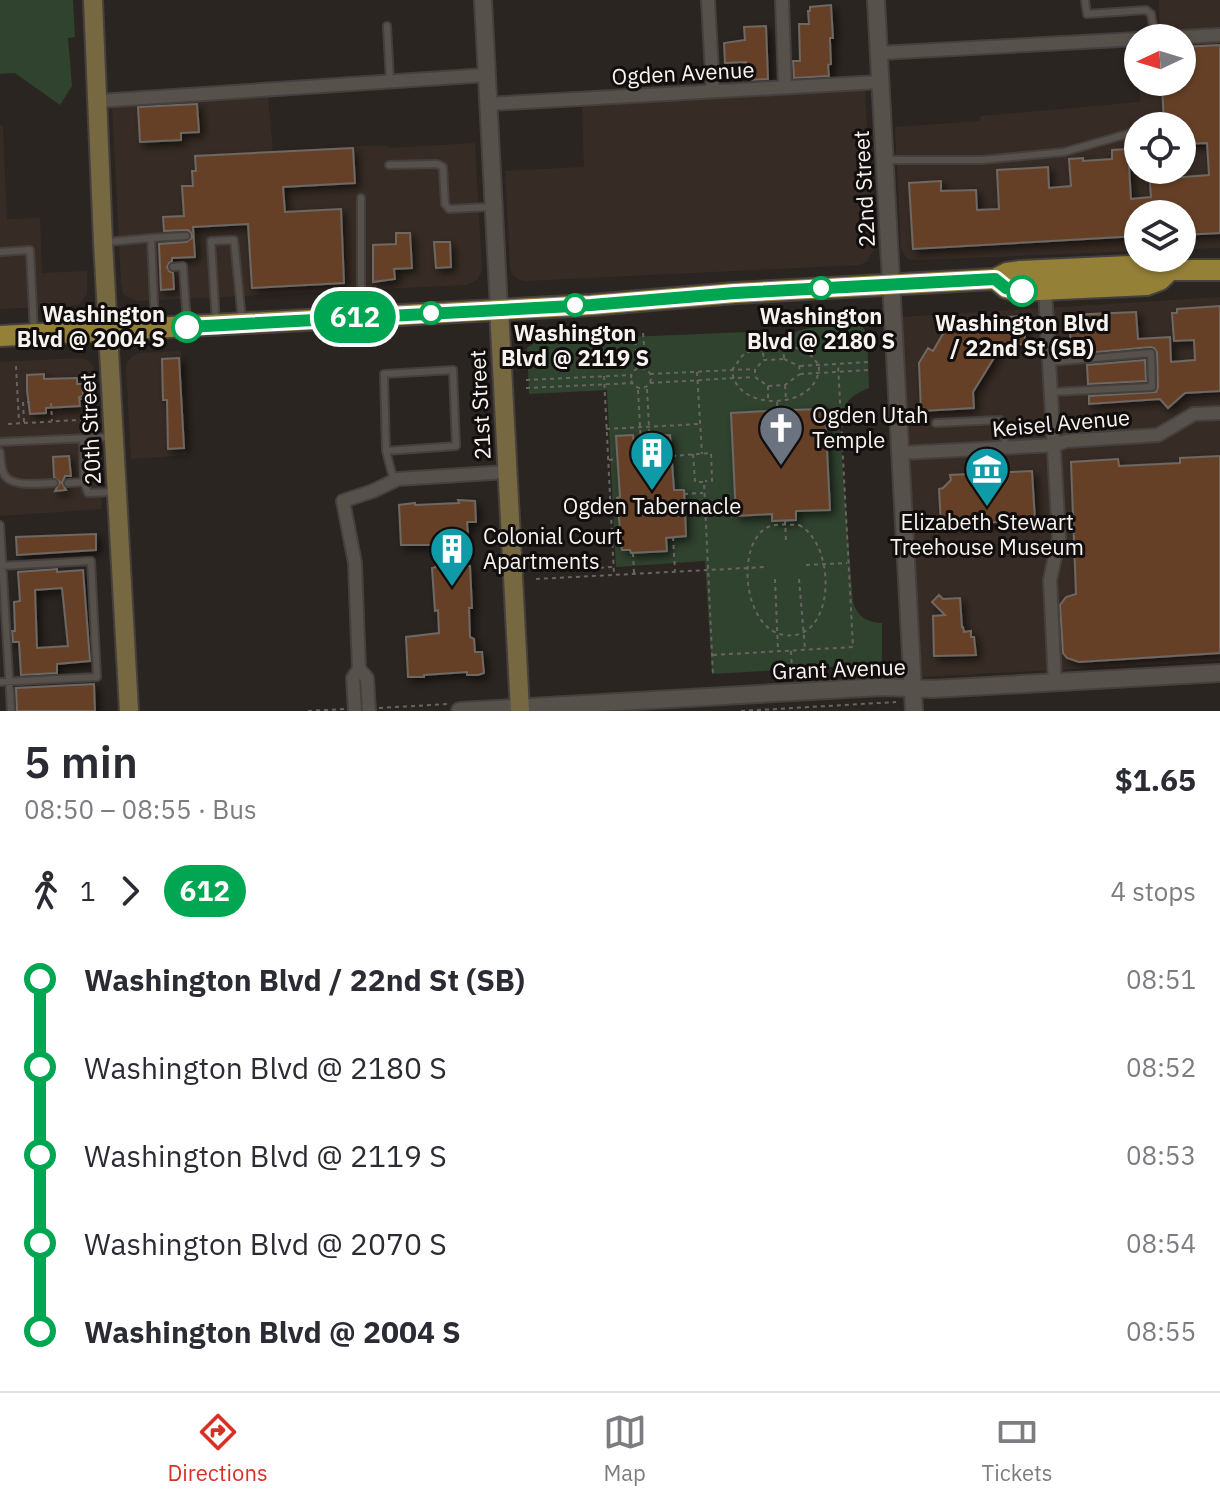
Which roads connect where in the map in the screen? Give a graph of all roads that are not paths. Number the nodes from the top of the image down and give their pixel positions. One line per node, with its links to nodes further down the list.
1 (93, 0): 18 (main road, 20th Street)
2 (483, 0): 13 (street, 21st Street)
3 (708, 0): 17 (street)
4 (782, 0): 16 (street)
5 (876, 0): 12 (street, 22nd Street)
6 (1085, 0): 7 (lane)
7 (1153, 24)
8 (387, 26): 14 (lane)
9 (1220, 35): 10 (street)
10 (1196, 36)
11 (1124, 40): 12 (street)
12 (879, 53): 15 (street, 22nd Street)
13 (487, 75): 14 (street); 19 (street, 21st Street)
14 (390, 81): 18 (street)
15 (880, 82): 16 (street, Ogden Avenue); 21 (street, 22nd Street)
16 (785, 87): 17 (street, Ogden Avenue)
17 (713, 91): 19 (street, Ogden Avenue)
18 (98, 101): 27 (main road, 20th Street)
19 (488, 104): 24 (street, 21st Street)
20 (1124, 135): 21 (lane)
21 (884, 160): 37 (street, 22nd Street)
22 (389, 165): 24 (lane)
23 (361, 198): 42 (lane)
24 (494, 207): 41 (street, 21st Street)
25 (186, 236): 26 (lane)
26 (151, 238): 27 (lane); 46 (lane)
27 (103, 242): 47 (main road, 20th Street)
28 (0, 252): 48 (lane)
29 (1124, 266): 36 (main road)
30 (173, 267): 34 (lane)
31 (1196, 270): 32 (main road)
32 (1220, 270)
33 (1168, 272): 40 (main road)
34 (184, 276): 35 (lane); 38 (lane)
35 (173, 277)
36 (995, 279): 37 (main road); 40 (main road)
37 (891, 284): 41 (main road); 61 (street, 22nd Street)
38 (185, 286): 39 (lane); 45 (lane)
39 (174, 287)
40 (1045, 290): 50 (street)
41 (499, 309): 42 (main road); 62 (main road, 21st Street)
42 (364, 317): 43 (main road)
43 (242, 324): 44 (main road); 44 (lane)
44 (216, 325): 45 (main road)
45 (187, 327): 46 (main road)
46 (155, 328): 47 (main road)
47 (108, 331): 48 (main road); 54 (main road, 20th Street)
48 (34, 335): 49 (main road)
49 (0, 336)
50 (1050, 362): 51 (street); 51 (lane)
51 (1052, 392): 57 (street)
52 (1220, 413): 57 (street, Keisel Avenue)
53 (936, 423): 58 (lane)
54 (114, 437): 55 (lane); 67 (main road, 20th Street)
55 (83, 439): 56 (lane); 64 (lane)
56 (0, 442)
57 (1055, 445): 58 (street, Keisel Avenue); 75 (street)
58 (1005, 448): 61 (street, Keisel Avenue)
59 (386, 451): 59 (lane); 63 (lane)
60 (0, 452): 65 (lane)
61 (900, 453): 76 (street, 22nd Street)
62 (507, 472): 63 (street); 77 (main road, 21st Street)
63 (394, 481): 71 (street)
64 (84, 482): 66 (lane); 67 (lane)
65 (54, 483)
66 (68, 483)
67 (117, 492): 79 (main road, 20th Street)
68 (0, 525): 69 (lane)
69 (2, 566): 70 (lane); 74 (lane)
70 (4, 639): 74 (lane)
71 (359, 669): 80 (street); 81 (street)
72 (1220, 673): 75 (street, Grant Avenue)
73 (0, 682): 74 (lane)
74 (9, 682): 78 (lane)
75 (1055, 683): 76 (street, Grant Avenue)
76 (912, 688): 77 (street, Grant Avenue); 83 (street, 22nd Street)
77 (520, 709): 82 (street, Grant Avenue)
78 (11, 711)
79 (129, 711)
80 (355, 711)
81 (369, 711)
82 (460, 711)
83 (914, 711)

